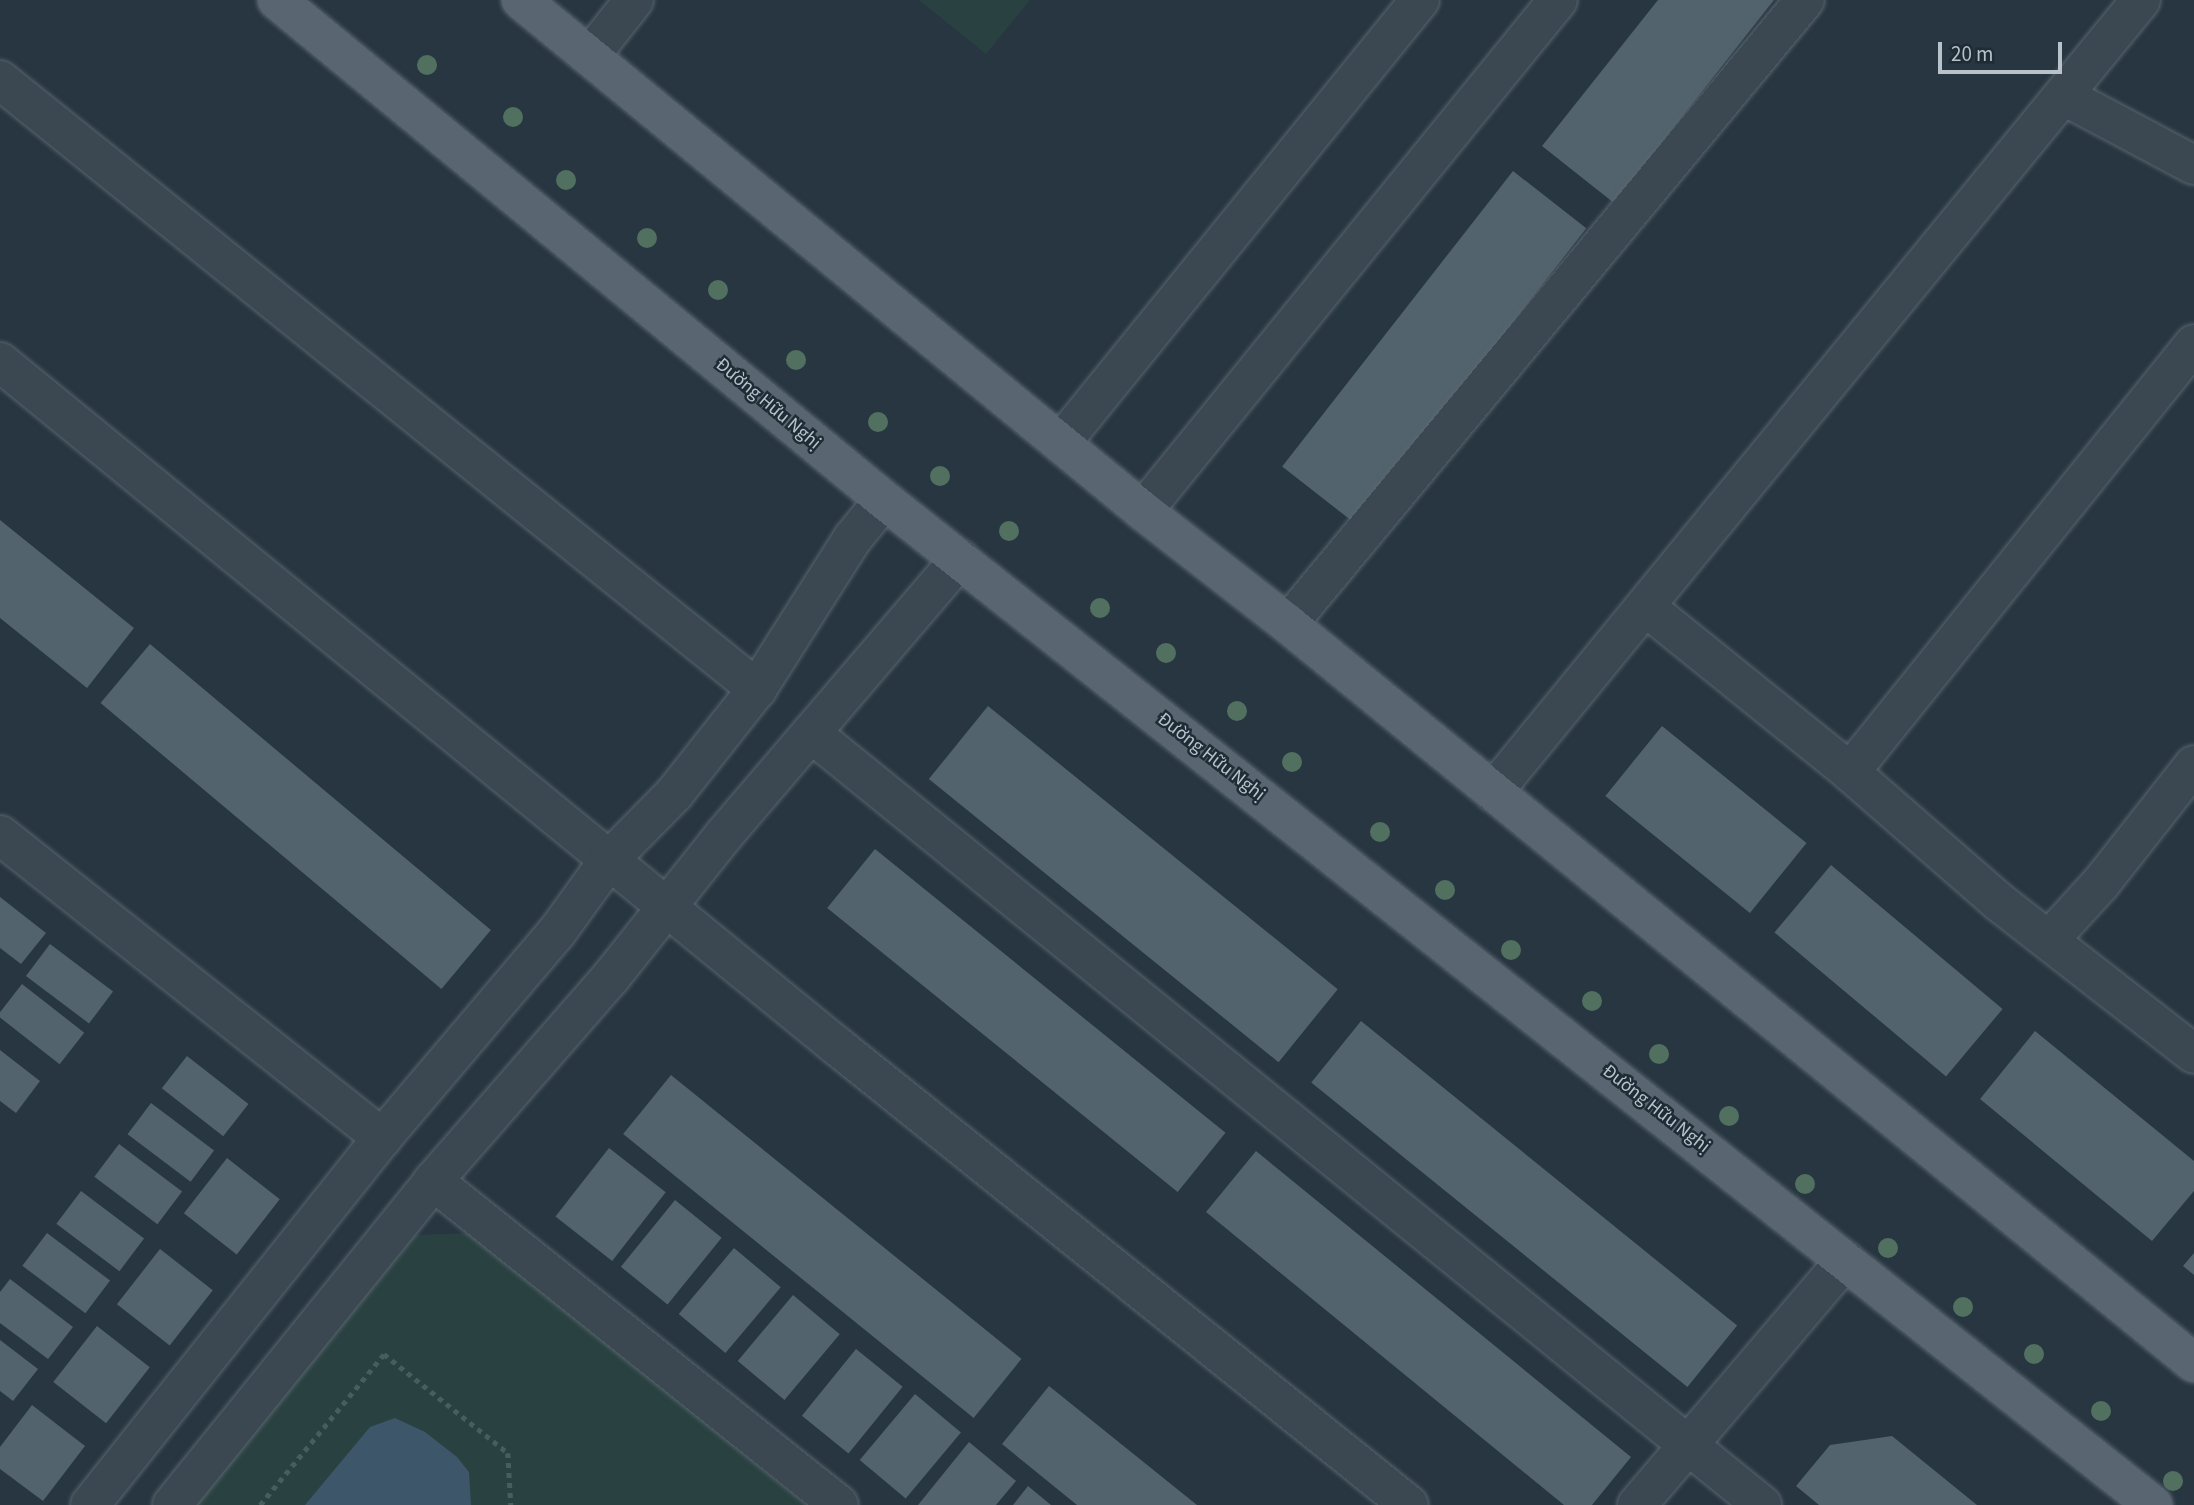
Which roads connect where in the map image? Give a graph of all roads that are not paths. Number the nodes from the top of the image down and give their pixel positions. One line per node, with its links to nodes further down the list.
1 (277, 0): 15 (main road, Đường Hữu Nghị)
2 (522, 0): 8 (main road)
3 (634, 0): 8 (street)
4 (1420, 0): 14 (street)
5 (1558, 0): 16 (street)
6 (1805, 0): 19 (street)
7 (2141, 0): 10 (street)
8 (590, 56): 14 (main road)
9 (0, 80): 20 (street)
10 (2064, 96): 11 (street); 18 (street)
11 (2194, 165)
12 (2194, 344): 23 (street)
13 (0, 362): 26 (street)
14 (1061, 443): 16 (main road)
15 (884, 500): 17 (main road, Đường Hữu Nghị); 20 (street)
16 (1143, 511): 19 (main road)
17 (960, 559): 21 (street); 32 (main road, Đường Hữu Nghị)
18 (1647, 608): 23 (street); 24 (street)
19 (1288, 624): 24 (main road)
20 (757, 689): 26 (street)
21 (811, 733): 27 (street); 34 (street)
22 (2194, 765): 28 (street)
23 (1850, 772): 28 (street)
24 (1493, 792): 33 (main road)
25 (0, 835): 30 (street)
26 (609, 860): 27 (street); 30 (street)
27 (666, 906): 31 (street); 38 (street)
28 (2049, 940): 29 (street)
29 (2194, 1054)
30 (382, 1138): 35 (street)
31 (433, 1181): 36 (street); 37 (street)
32 (1845, 1261): 34 (street); 41 (main road, Đường Hữu Nghị)
33 (2194, 1363)
34 (1691, 1445): 39 (street); 40 (street)
35 (90, 1505)
36 (172, 1505)
37 (839, 1505)
38 (1409, 1505)
39 (1637, 1505)
40 (1762, 1505)
41 (2153, 1505)

